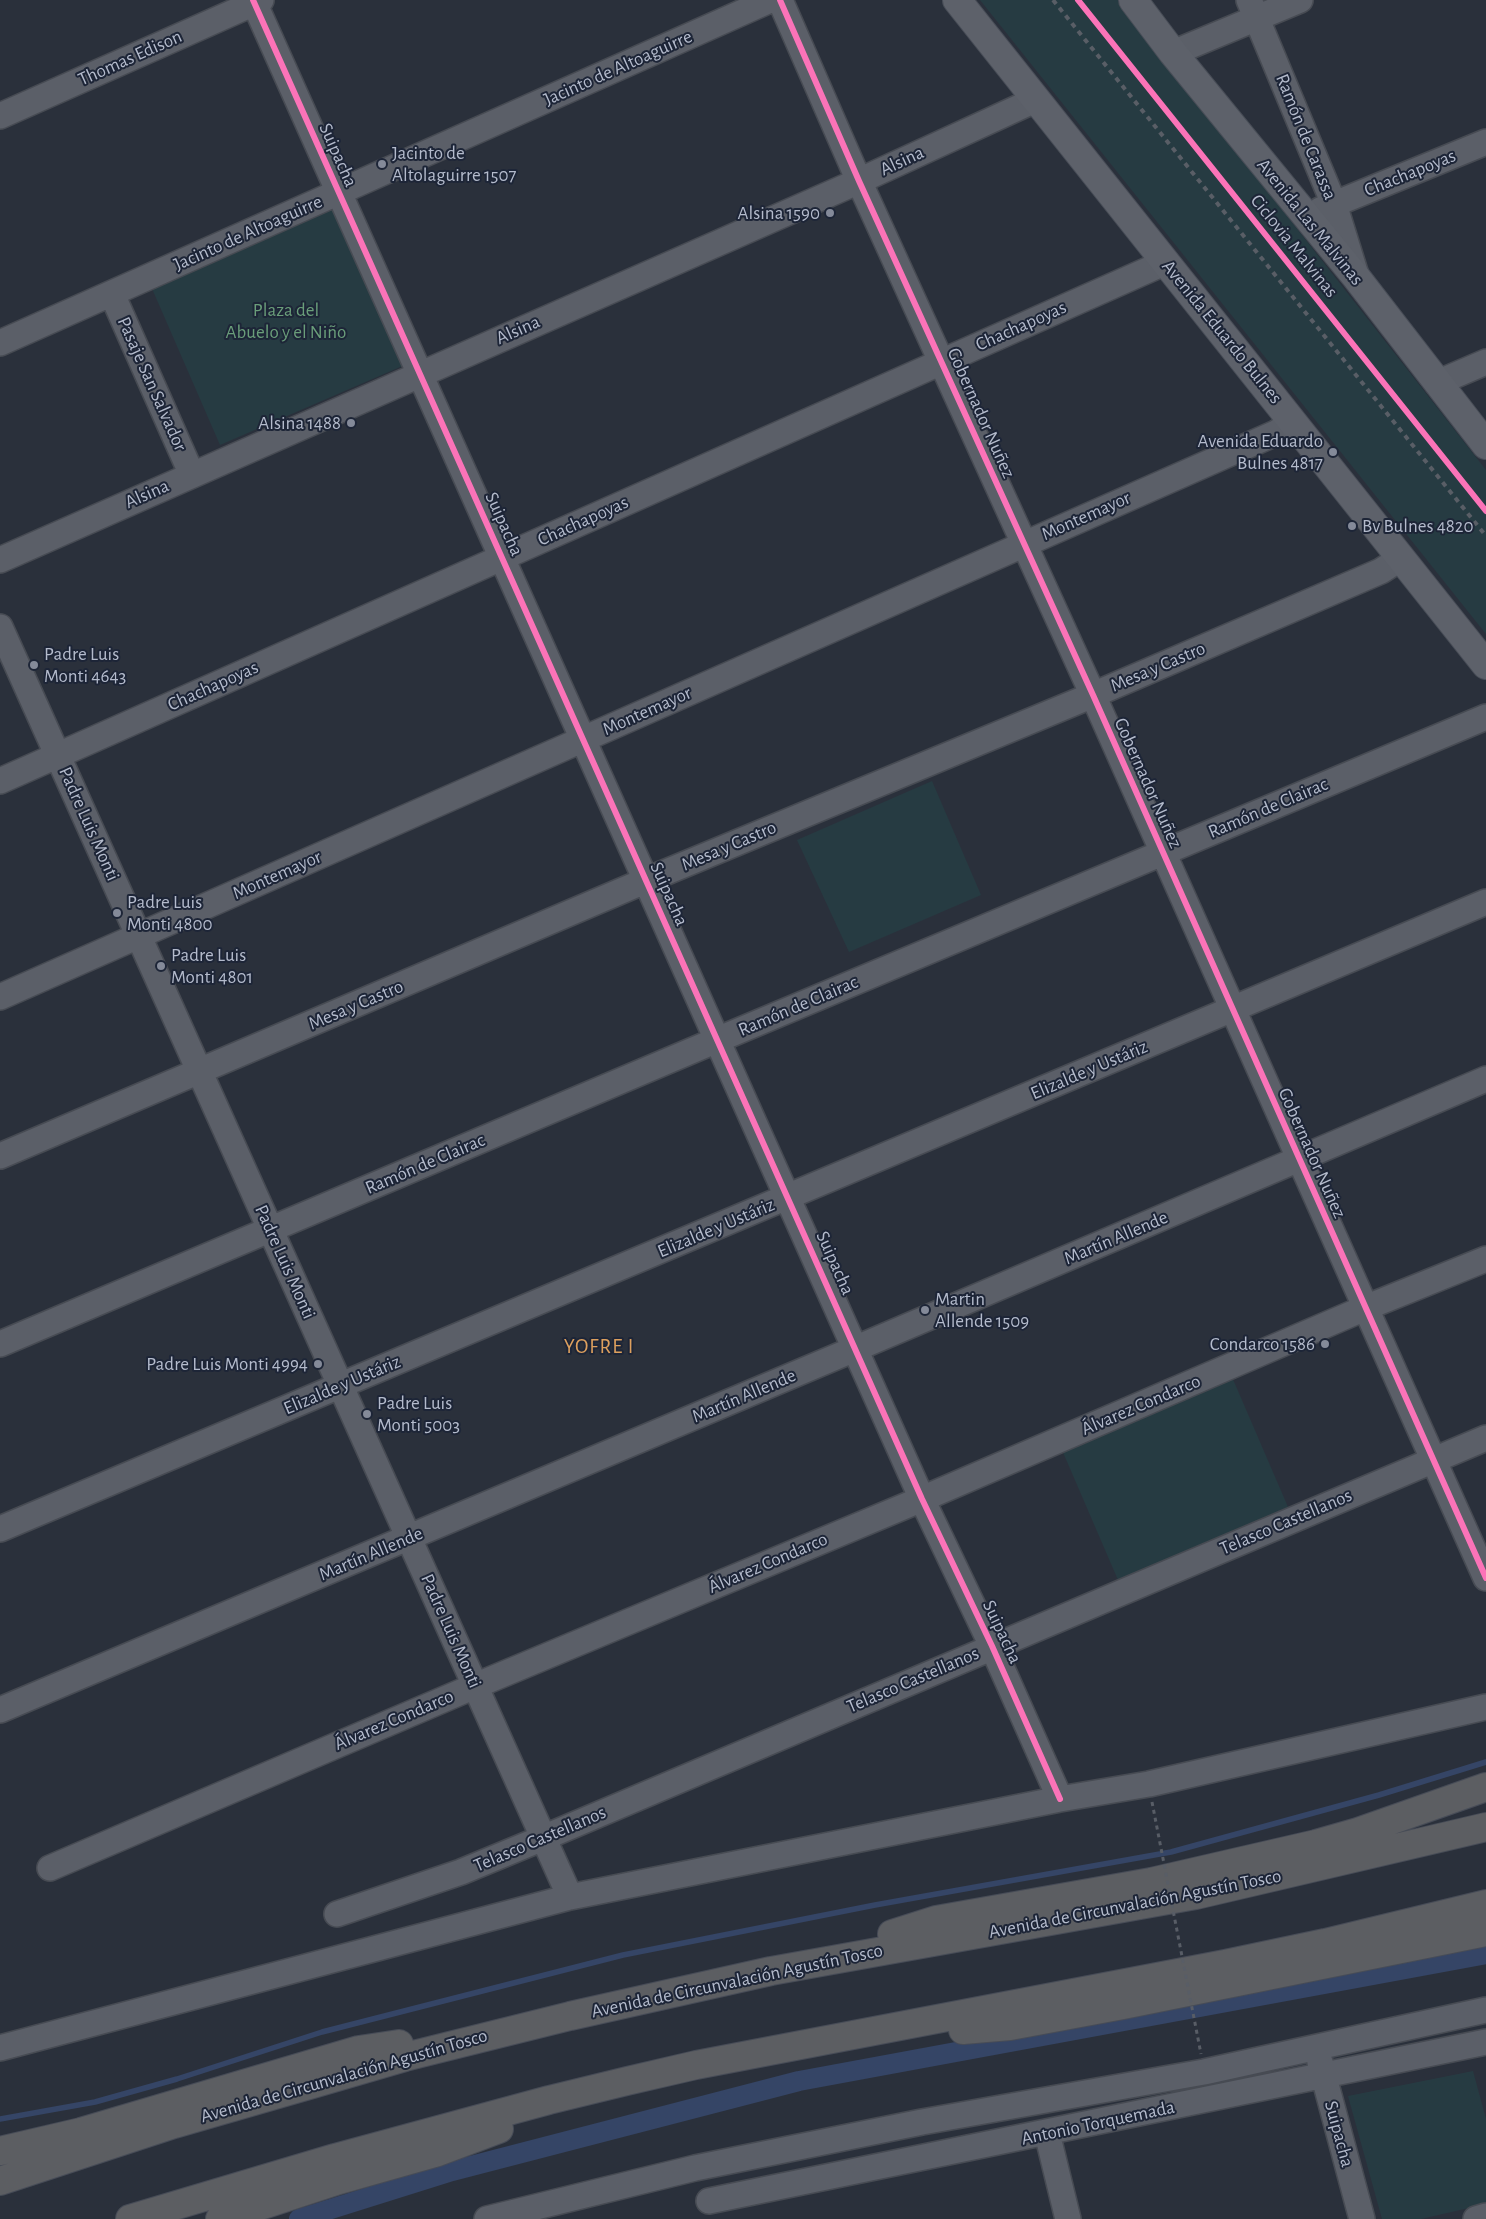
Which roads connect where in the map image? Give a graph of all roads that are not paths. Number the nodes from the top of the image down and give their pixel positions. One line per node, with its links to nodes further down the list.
1 (770, 0): 13 (street, Jacinto de Altoaguirre)
2 (780, 0): 12 (street, Gobernador Nuñez)
3 (957, 0): 9 (main road, Avenida Eduardo Bulnes)
4 (1133, 0): 8 (main road, Avenida Las Malvinas)
5 (1300, 0): 7 (street)
6 (256, 1): 10 (street, Thomas Edison); 13 (street, Suipacha)
7 (1253, 9): 8 (street); 14 (street, Ramón de Carassa)
8 (1173, 53): 15 (main road, Avenida Las Malvinas)
9 (1035, 100): 12 (street, Alsina); 16 (main road, Avenida Eduardo Bulnes)
10 (0, 116)
11 (1486, 142): 14 (street, Chachapoyas)
12 (859, 181): 20 (street, Gobernador Nuñez); 22 (street, Alsina)
13 (338, 192): 18 (street, Jacinto de Altoaguirre); 22 (street, Suipacha)
14 (1334, 204): 15 (street, Chachapoyas); 17 (street, Ramón de Carassa)
15 (1306, 216): 17 (main road, Avenida Las Malvinas)
16 (1166, 262): 20 (street, Chachapoyas); 24 (main road, Avenida Eduardo Bulnes)
17 (1356, 277): 23 (main road, Avenida Las Malvinas)
18 (112, 294): 19 (street, Jacinto de Altoaguirre); 26 (street, Pasaje San Salvador)
19 (0, 343)
20 (941, 361): 27 (street, Gobernador Nuñez); 28 (street, Chachapoyas)
21 (1486, 362): 23 (street)
22 (420, 374): 26 (street, Alsina); 28 (street, Suipacha)
23 (1437, 383): 25 (main road, Avenida Las Malvinas)
24 (1293, 422): 27 (street, Montemayor); 29 (main road, Avenida Eduardo Bulnes)
25 (1486, 445)
26 (192, 475): 30 (street, Alsina)
27 (1023, 544): 33 (street, Gobernador Nuñez); 35 (street, Montemayor)
28 (502, 557): 35 (street, Suipacha); 36 (street, Chachapoyas)
29 (1401, 558): 32 (main road, Avenida Eduardo Bulnes); 33 (street, Mesa y Castro)
30 (0, 560)
31 (0, 626): 36 (street, Padre Luis Monti)
32 (1486, 665)
33 (1093, 695): 38 (street, Gobernador Nuñez); 39 (street, Mesa y Castro)
34 (1486, 717): 38 (street, Ramón de Clairac)
35 (584, 739): 39 (street, Suipacha); 41 (street, Montemayor)
36 (58, 755): 37 (street, Chachapoyas); 41 (street, Padre Luis Monti)
37 (0, 781)
38 (1162, 853): 43 (street, Gobernador Nuñez); 44 (street, Ramón de Clairac)
39 (647, 880): 44 (street, Suipacha); 45 (street, Mesa y Castro)
40 (1486, 902): 43 (street, Elizalde y Ustáriz)
41 (139, 936): 42 (street, Montemayor); 45 (street, Padre Luis Monti)
42 (0, 997)
43 (1232, 1010): 48 (street, Gobernador Nuñez); 49 (street, Elizalde y Ustáriz)
44 (717, 1040): 49 (street, Suipacha); 50 (street, Ramón de Clairac)
45 (201, 1072): 47 (street, Mesa y Castro); 50 (street, Padre Luis Monti)
46 (1486, 1079): 48 (street, Martín Allende)
47 (0, 1156)
48 (1299, 1160): 52 (street, Gobernador Nuñez); 54 (street, Martín Allende)
49 (788, 1197): 54 (street, Suipacha); 55 (street, Elizalde y Ustáriz)
50 (270, 1230): 53 (street, Ramón de Clairac); 55 (street, Padre Luis Monti)
51 (1486, 1259): 52 (street, Álvarez Condarco)
52 (1365, 1308): 57 (street, Gobernador Nuñez); 58 (street, Álvarez Condarco)
53 (0, 1344)
54 (856, 1348): 58 (street, Suipacha); 60 (street, Martín Allende)
55 (342, 1385): 59 (street, Elizalde y Ustáriz); 60 (street, Padre Luis Monti)
56 (1486, 1438): 57 (street, Telasco Castellanos)
57 (1432, 1460): 61 (street, Gobernador Nuñez); 62 (street, Telasco Castellanos)
58 (922, 1499): 62 (street, Suipacha); 63 (street, Álvarez Condarco)
59 (0, 1529)
60 (410, 1538): 63 (street, Padre Luis Monti); 65 (street, Martín Allende)
61 (1486, 1578)
62 (992, 1646): 67 (street, Suipacha); 69 (street, Telasco Castellanos)
63 (475, 1686): 69 (street, Padre Luis Monti); 70 (street, Álvarez Condarco)
64 (1486, 1707): 67 (street)
65 (0, 1710)
66 (1486, 1787): 75 (highway)
67 (1060, 1799): 71 (street)
68 (1486, 1827): 75 (highway, Avenida de Circunvalación Agustín Tosco)
69 (544, 1838): 71 (street, Padre Luis Monti); 73 (street, Telasco Castellanos)
70 (50, 1868)
71 (570, 1897): 80 (street)
72 (1486, 1904): 78 (highway)
73 (337, 1914)
74 (1486, 1932): 78 (highway)
75 (770, 1971): 77 (highway, Avenida de Circunvalación Agustín Tosco)
76 (1486, 2010): 81 (street)
77 (570, 2016): 85 (highway); 87 (highway, Avenida de Circunvalación Agustín Tosco)
78 (825, 2042): 83 (highway)
79 (1486, 2042): 82 (street, Antonio Torquemada)
80 (0, 2048)
81 (1317, 2048): 82 (street, Suipacha); 86 (street)
82 (1323, 2077): 84 (street, Antonio Torquemada); 94 (street, Suipacha)
83 (627, 2081): 90 (highway); 91 (highway)
84 (1047, 2133): 88 (street, Antonio Torquemada); 93 (street)
85 (0, 2151)
86 (695, 2168): 88 (street); 92 (street)
87 (0, 2181)
88 (713, 2210)
89 (1486, 2216): 95 (street)
90 (130, 2219)
91 (220, 2219)
92 (487, 2219)
93 (1068, 2219)
94 (1362, 2219)
95 (1476, 2219)

